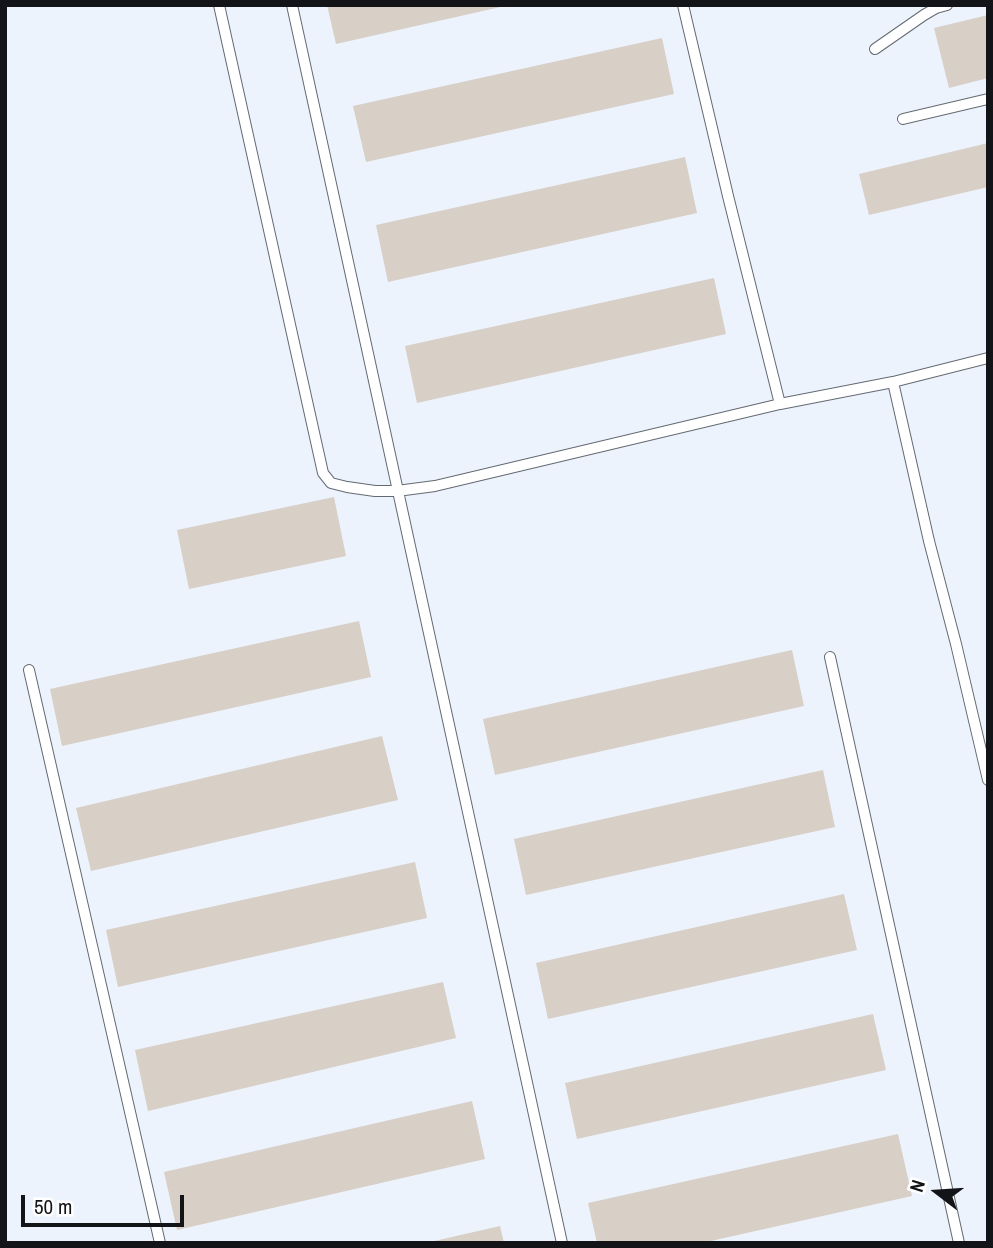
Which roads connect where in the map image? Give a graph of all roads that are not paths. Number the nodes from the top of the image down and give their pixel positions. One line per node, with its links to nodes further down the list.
1 (219, 5): 11 (lane)
2 (292, 5): 11 (lane)
3 (683, 5): 10 (lane)
4 (947, 5): 5 (lane)
5 (875, 49)
6 (988, 99): 7 (lane)
7 (903, 119)
8 (988, 358): 9 (lane)
9 (894, 382): 10 (lane); 14 (lane)
10 (780, 404): 11 (lane)
11 (397, 491): 16 (lane)
12 (830, 657): 17 (lane)
13 (29, 670): 15 (lane)
14 (988, 780)
15 (160, 1243)
16 (562, 1243)
17 (959, 1243)

